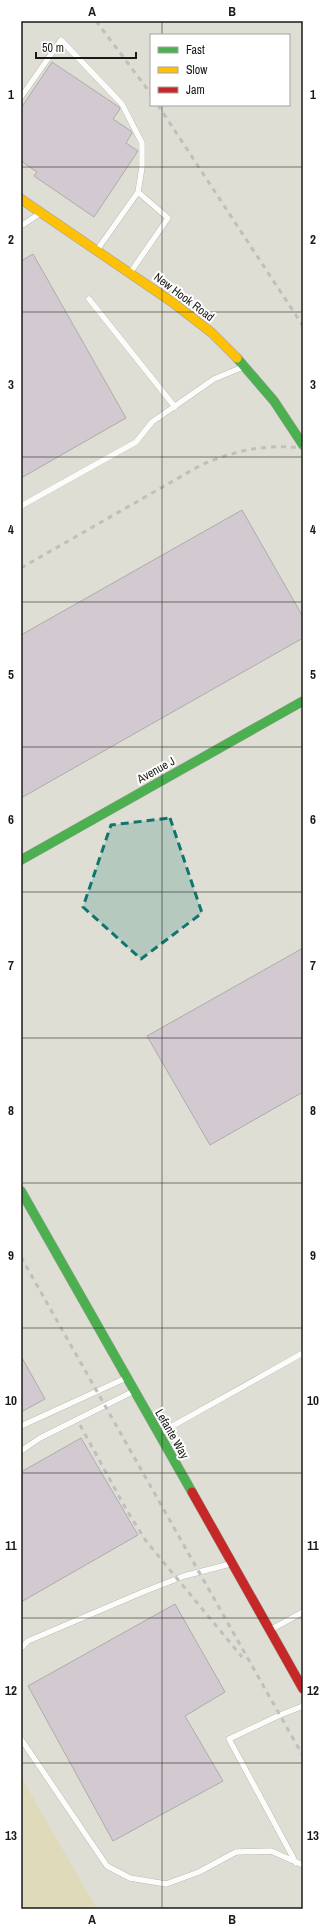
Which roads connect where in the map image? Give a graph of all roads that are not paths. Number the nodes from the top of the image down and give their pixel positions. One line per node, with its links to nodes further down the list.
1 (21, 97): 2 (lane)
2 (138, 192): 6 (lane); 7 (lane)
3 (21, 199): 4 (street, New Hook Road)
4 (41, 213): 5 (lane); 6 (street, New Hook Road)
5 (21, 226)
6 (96, 250): 7 (street, New Hook Road)
7 (130, 273): 9 (street, New Hook Road)
8 (89, 299): 10 (lane)
9 (245, 366): 10 (lane); 11 (street, New Hook Road)
10 (175, 407): 12 (lane)
11 (303, 445)
12 (21, 506)
13 (303, 701): 14 (street, Avenue J)
14 (21, 860)
15 (21, 1191): 17 (street, Lefante Way)
16 (303, 1353): 20 (lane)
17 (127, 1377): 18 (street, Lefante Way); 19 (lane)
18 (134, 1391): 20 (street, Lefante Way); 21 (lane)
19 (21, 1426)
20 (158, 1433): 22 (street, Lefante Way)
21 (21, 1451)
22 (232, 1563): 24 (street, Lefante Way); 25 (lane)
23 (303, 1612): 24 (lane)
24 (270, 1630): 26 (street, Lefante Way)
25 (21, 1648)
26 (303, 1689)
27 (303, 1706): 29 (lane)
28 (21, 1739): 29 (lane)
29 (296, 1863): 30 (lane)
30 (303, 1865)

